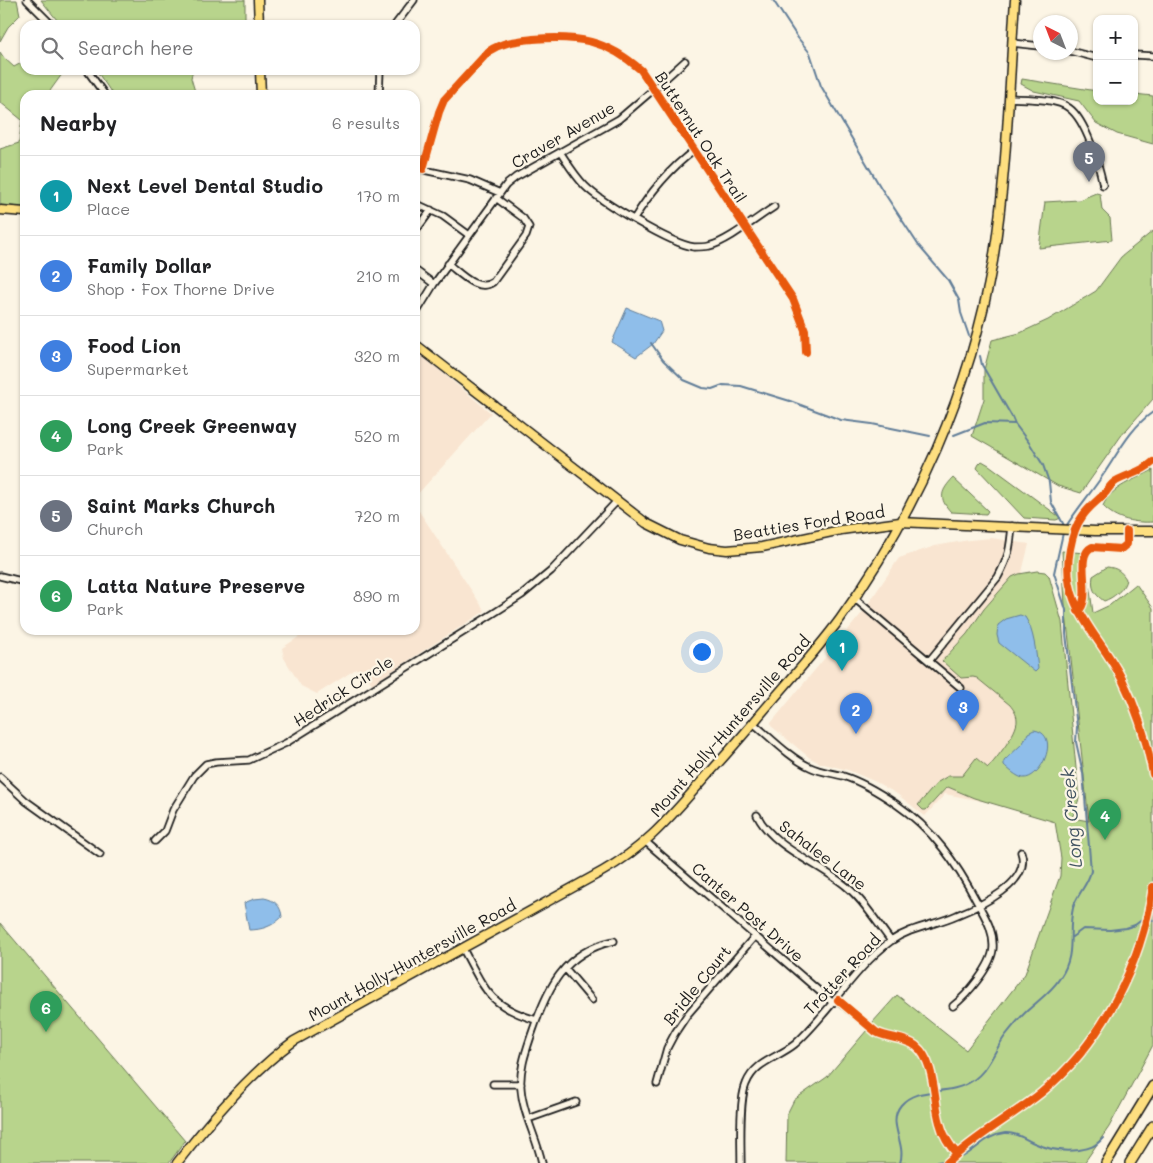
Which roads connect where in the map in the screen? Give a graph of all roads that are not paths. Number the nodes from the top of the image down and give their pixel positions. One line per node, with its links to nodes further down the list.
1 (27, 0): 5 (street)
2 (258, 0): 6 (main road)
3 (414, 0): 7 (street)
4 (1015, 0): 8 (main road, Mount Holly-Huntersville Road)
5 (47, 20)
6 (259, 20)
7 (399, 20)
8 (1012, 43): 9 (street); 22 (main road, Mount Holly-Huntersville Road)
9 (1033, 45)
10 (1078, 53): 13 (street)
11 (1138, 55): 12 (street)
12 (1153, 56)
13 (1093, 57)
14 (684, 61): 21 (street, Craver Avenue)
15 (91, 75): 18 (street)
16 (260, 75): 19 (main road)
17 (380, 75): 20 (street)
18 (101, 90)
19 (261, 90)
20 (379, 90)
21 (654, 90): 23 (street, Butternut Oak Trail); 24 (street, Craver Avenue); 26 (street, Butternut Oak Trail)
22 (1009, 98): 27 (street); 45 (main road, Mount Holly-Huntersville Road)
23 (695, 150): 34 (street); 36 (street, Butternut Oak Trail)
24 (560, 152): 28 (street, Craver Avenue); 34 (street)
25 (420, 169): 26 (street)
26 (424, 169): 28 (street)
27 (1103, 185)
28 (498, 195): 37 (street, Craver Avenue); 38 (street)
29 (420, 204): 32 (street)
30 (774, 207): 36 (street)
31 (0, 210): 33 (main road)
32 (431, 210): 35 (street); 37 (street)
33 (20, 212)
34 (634, 219): 36 (street)
35 (420, 225)
36 (744, 226): 43 (street, Butternut Oak Trail)
37 (469, 235): 38 (street, Craver Avenue)
38 (448, 264): 40 (street, Craver Avenue)
39 (420, 274): 40 (street)
40 (434, 284): 41 (street, Craver Avenue)
41 (420, 307)
42 (420, 348): 44 (main road, Beatties Ford Road)
43 (806, 352)
44 (616, 500): 45 (main road, Beatties Ford Road); 56 (street, Hedrick Circle)
45 (900, 522): 46 (main road, Beatties Ford Road); 50 (main road, Mount Holly-Huntersville Road)
46 (1012, 526): 47 (main road, Beatties Ford Road); 51 (street)
47 (1153, 531)
48 (0, 576): 49 (street)
49 (20, 581)
50 (854, 598): 51 (street); 53 (main road, Mount Holly-Huntersville Road)
51 (929, 661): 52 (street)
52 (961, 688)
53 (754, 723): 57 (main road, Mount Holly-Huntersville Road); 60 (street)
54 (0, 777): 59 (street)
55 (758, 815): 62 (street, Sahalee Lane)
56 (155, 841)
57 (646, 842): 61 (street, Canter Post Drive); 64 (main road, Mount Holly-Huntersville Road)
58 (1021, 852): 60 (street, Trotter Road)
59 (100, 854)
60 (979, 904): 62 (street, Trotter Road); 68 (street)
61 (755, 936): 67 (street, Canter Post Drive); 72 (street, Bridle Court)
62 (891, 941): 67 (street, Trotter Road)
63 (614, 942): 65 (street)
64 (463, 949): 69 (street); 77 (main road, Mount Holly-Huntersville Road)
65 (565, 968): 66 (street); 69 (street)
66 (592, 1000)
67 (833, 1003): 79 (street, Trotter Road)
68 (953, 1006)
69 (536, 1020): 71 (street)
70 (493, 1084): 71 (street)
71 (520, 1084): 75 (street)
72 (658, 1084)
73 (1153, 1086): 80 (highway)
74 (576, 1102): 75 (street)
75 (528, 1118): 78 (street)
76 (1153, 1126): 81 (highway)
77 (177, 1163)
78 (542, 1163)
79 (741, 1163)
80 (1106, 1163)
81 (1130, 1163)

